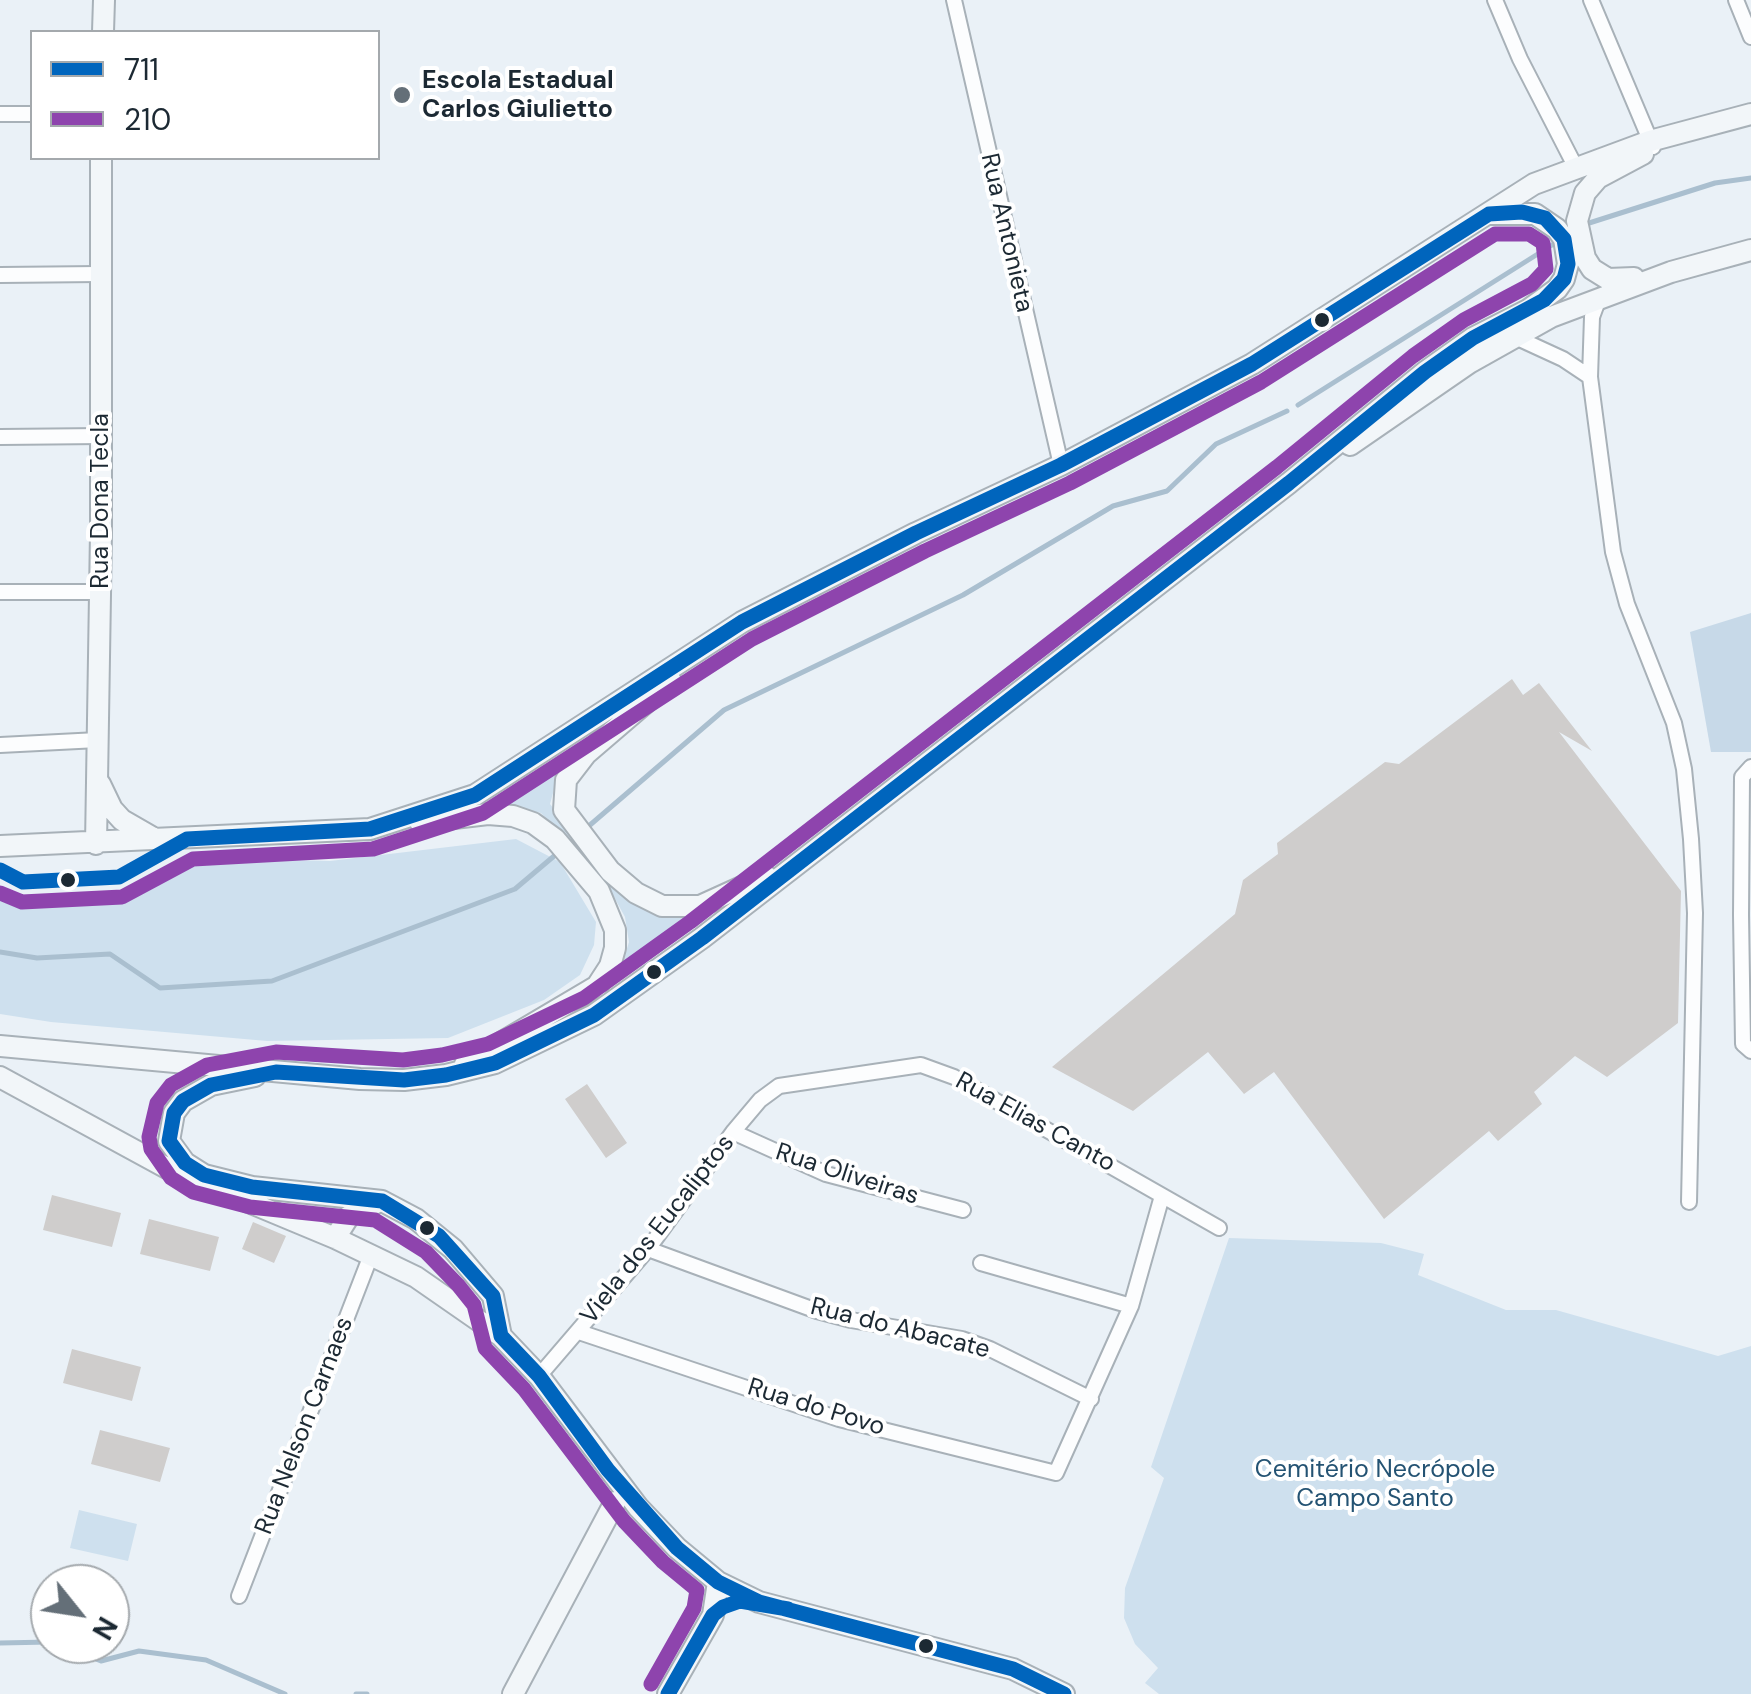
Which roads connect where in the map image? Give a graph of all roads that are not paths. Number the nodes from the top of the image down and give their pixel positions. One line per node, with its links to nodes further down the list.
1 (104, 0): 6 (main road)
2 (954, 0): 24 (street, Rua Antonieta)
3 (1495, 0): 13 (street)
4 (1590, 0): 11 (street)
5 (1736, 0): 7 (street)
6 (103, 30)
7 (1751, 37)
8 (0, 114): 9 (street)
9 (30, 114)
10 (1751, 114): 11 (main road)
11 (1652, 145): 13 (main road); 16 (main road)
12 (101, 160): 17 (main road, Rua Dona Tecla)
13 (1575, 166): 14 (main road)
14 (1489, 214): 24 (main road); 25 (main road)
15 (1751, 250): 16 (main road)
16 (1672, 272): 19 (main road)
17 (99, 274): 18 (street); 22 (main road, Rua Dona Tecla)
18 (0, 275)
19 (1599, 298): 20 (main road); 21 (street)
20 (1513, 336): 21 (street); 25 (main road)
21 (1590, 377): 48 (street)
22 (102, 436): 23 (street); 27 (main road, Rua Dona Tecla)
23 (0, 437)
24 (1060, 464): 28 (main road)
25 (1289, 483): 34 (main road)
26 (0, 592): 27 (street)
27 (101, 592): 29 (main road, Rua Dona Tecla)
28 (742, 622): 33 (main road); 34 (main road)
29 (98, 740): 30 (street); 32 (main road, Rua Dona Tecla)
30 (0, 744)
31 (1751, 767): 38 (street)
32 (98, 778): 35 (main road); 36 (main road, Rua Dona Tecla)
33 (370, 829): 35 (main road); 42 (main road)
34 (835, 834): 42 (main road)
35 (160, 841): 36 (main road)
36 (96, 844): 37 (main road)
37 (0, 846)
38 (1746, 915): 40 (street)
39 (0, 1046): 41 (main road)
40 (1747, 1048)
41 (276, 1072): 42 (main road); 47 (main road)
42 (446, 1076)
43 (0, 1078): 51 (main road)
44 (779, 1086): 45 (street, Viela dos Eucaliptos); 46 (street, Rua Elias Canto)
45 (733, 1132): 49 (street, Rua Oliveiras); 52 (street, Viela dos Eucaliptos)
46 (1162, 1196): 50 (street, Rua Elias Canto); 57 (street)
47 (382, 1200): 51 (main road); 56 (main road)
48 (1689, 1202)
49 (963, 1210)
50 (1218, 1228)
51 (335, 1238): 53 (main road)
52 (648, 1248): 58 (street, Viela dos Eucaliptos); 61 (street, Rua do Abacate)
53 (371, 1255): 55 (main road); 66 (street, Rua Nelson Carnaes)
54 (981, 1263): 57 (street)
55 (416, 1277): 56 (main road); 59 (main road)
56 (493, 1296): 59 (main road)
57 (1131, 1306): 61 (street)
58 (579, 1332): 60 (street, Viela dos Eucaliptos); 61 (street, Rua do Povo)
59 (501, 1336): 60 (main road)
60 (539, 1376): 62 (main road)
61 (1091, 1399)
62 (608, 1470): 63 (main road); 64 (main road)
63 (615, 1502): 64 (main road); 69 (main road)
64 (638, 1506): 65 (main road)
65 (718, 1582): 67 (main road); 68 (main road)
66 (238, 1596)
67 (760, 1602): 68 (main road); 71 (main road)
68 (713, 1615): 70 (main road)
69 (512, 1694)
70 (668, 1694)
71 (1064, 1694)

